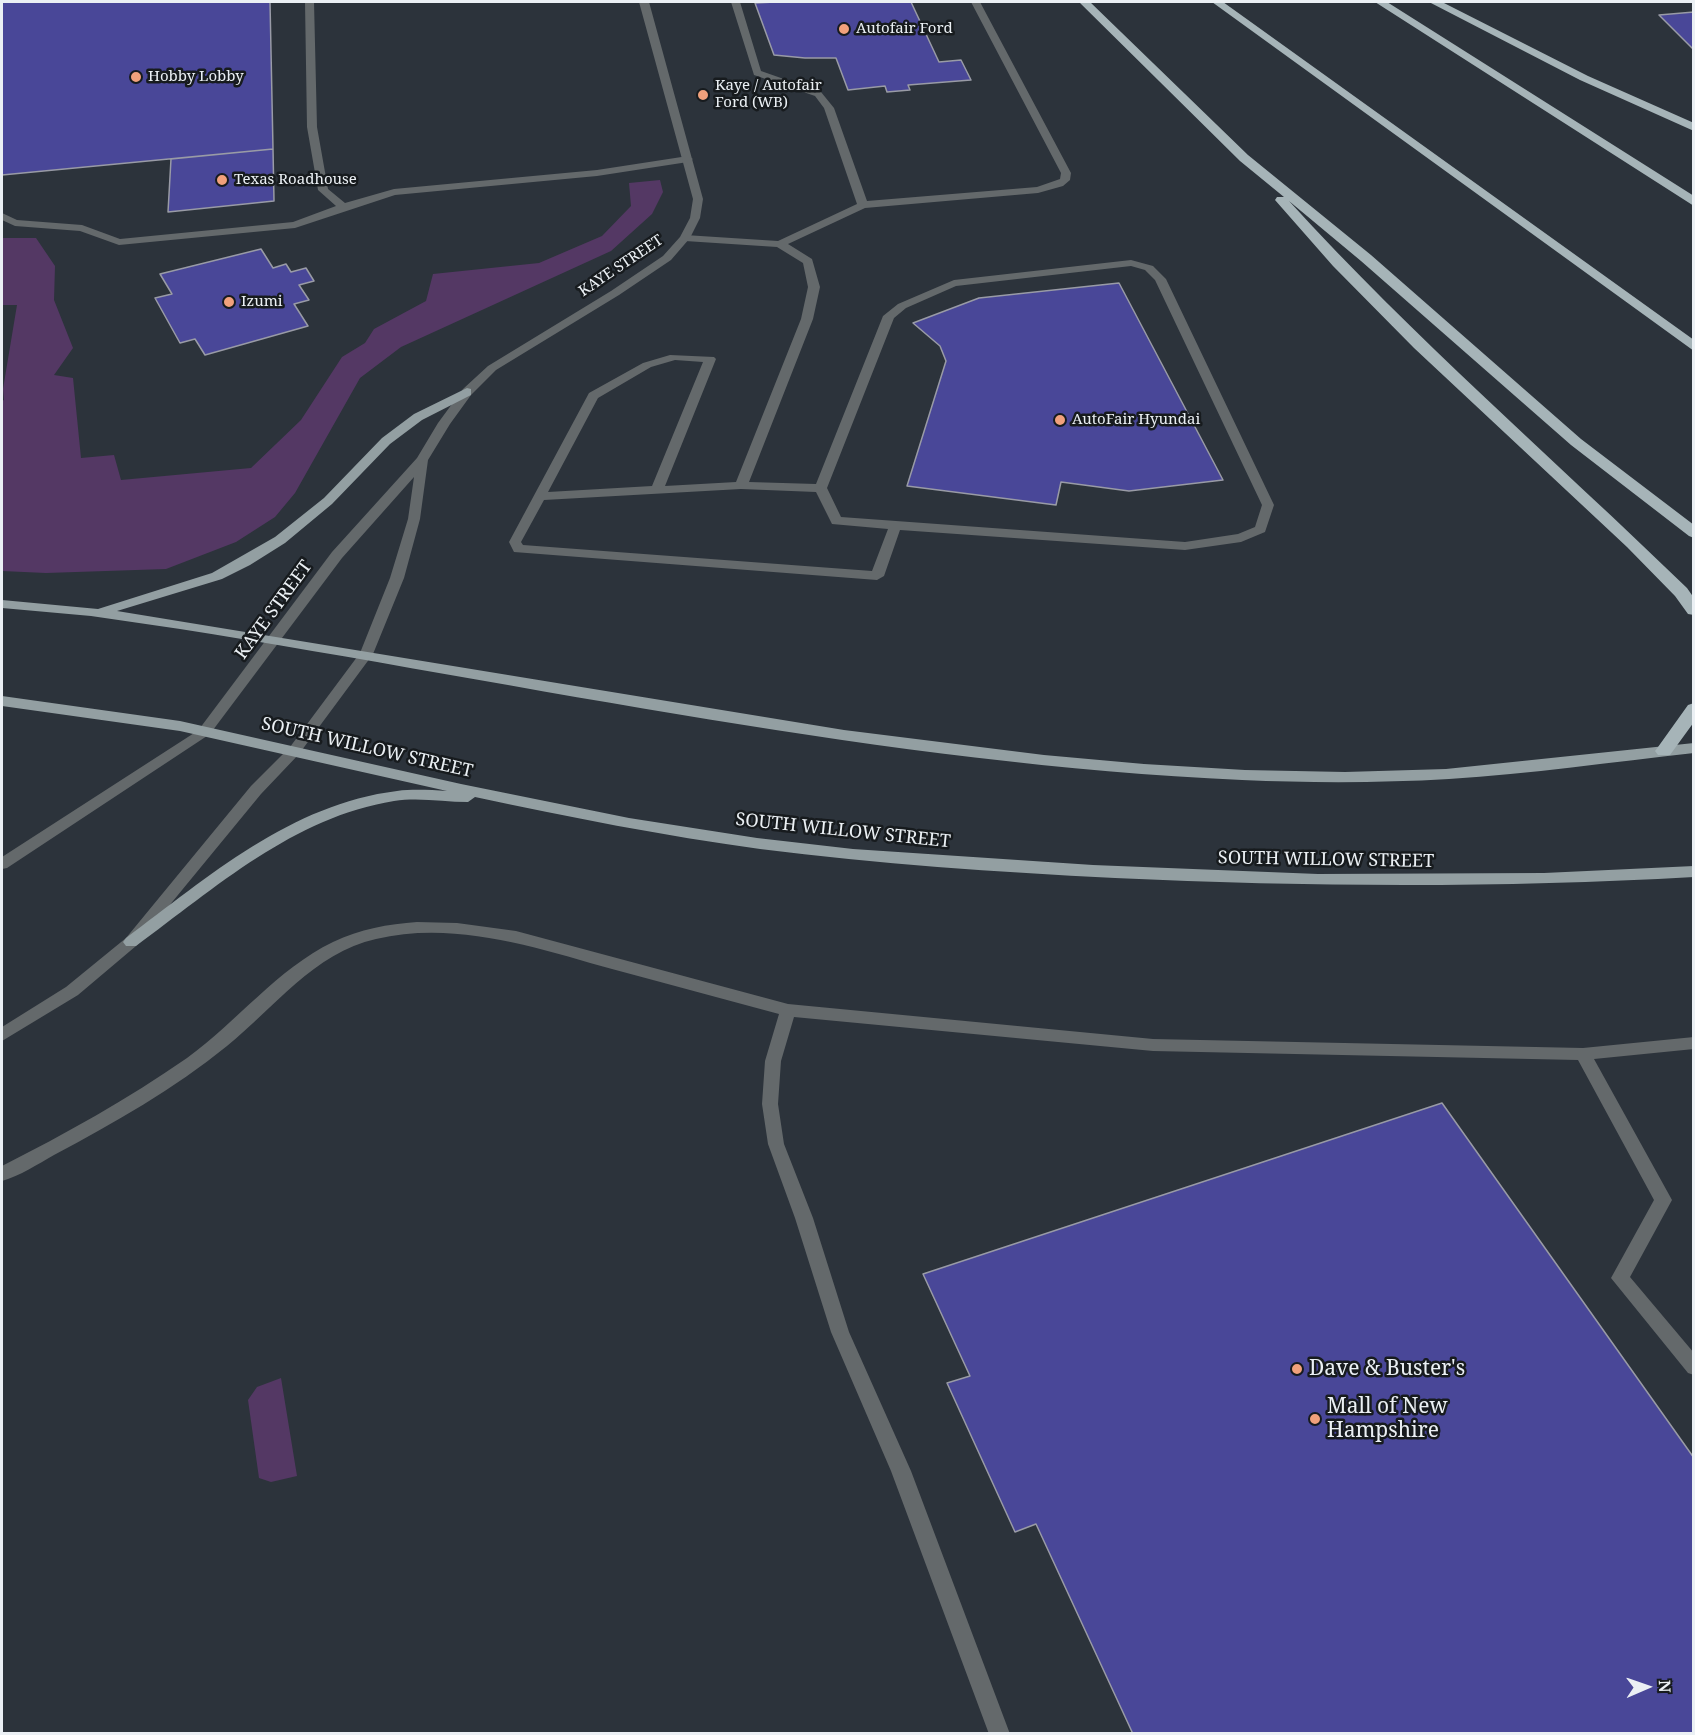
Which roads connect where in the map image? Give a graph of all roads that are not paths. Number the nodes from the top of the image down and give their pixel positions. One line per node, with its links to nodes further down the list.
1 (309, 2): 14 (street)
2 (644, 2): 11 (street, KAYE STREET)
3 (735, 2): 13 (street)
4 (975, 2): 13 (street)
5 (1084, 2): 10 (highway)
6 (1217, 2): 18 (highway)
7 (1380, 2): 12 (highway)
8 (1434, 2): 9 (highway)
9 (1694, 128)
10 (1244, 158): 26 (highway); 28 (highway)
11 (688, 159): 14 (street); 16 (street, KAYE STREET)
12 (1694, 202)
13 (863, 205): 17 (street)
14 (343, 207): 15 (street)
15 (2, 216)
16 (685, 238): 17 (street); 19 (street, KAYE STREET)
17 (780, 244): 21 (street)
18 (1694, 347)
19 (467, 392): 20 (street, KAYE STREET); 29 (main road)
20 (422, 460): 30 (street, KAYE STREET); 31 (street, KAYE STREET)
21 (741, 485): 22 (street); 23 (street)
22 (821, 488): 25 (street); 25 (street)
23 (657, 490): 24 (street); 24 (street)
24 (539, 496): 25 (street)
25 (895, 526)
26 (1694, 533)
27 (2, 604): 29 (main road)
28 (1694, 610)
29 (98, 612): 30 (main road)
30 (275, 640): 31 (main road); 34 (street, KAYE STREET)
31 (366, 654): 36 (street, KAYE STREET); 37 (main road)
32 (2, 701): 34 (main road, SOUTH WILLOW STREET)
33 (1694, 709): 37 (highway)
34 (205, 731): 36 (main road, SOUTH WILLOW STREET); 39 (street, KAYE STREET)
35 (1694, 748): 37 (main road)
36 (294, 751): 38 (main road, SOUTH WILLOW STREET); 41 (street, KAYE STREET)
37 (1664, 751)
38 (498, 797): 40 (main road, SOUTH WILLOW STREET); 41 (main road)
39 (2, 864)
40 (1694, 871)
41 (131, 942): 43 (street, KAYE STREET)
42 (788, 1010): 45 (street); 46 (street); 48 (street)
43 (2, 1035)
44 (1694, 1043): 45 (street)
45 (1582, 1054): 47 (street)
46 (2, 1174)
47 (1694, 1367)
48 (1000, 1734)

